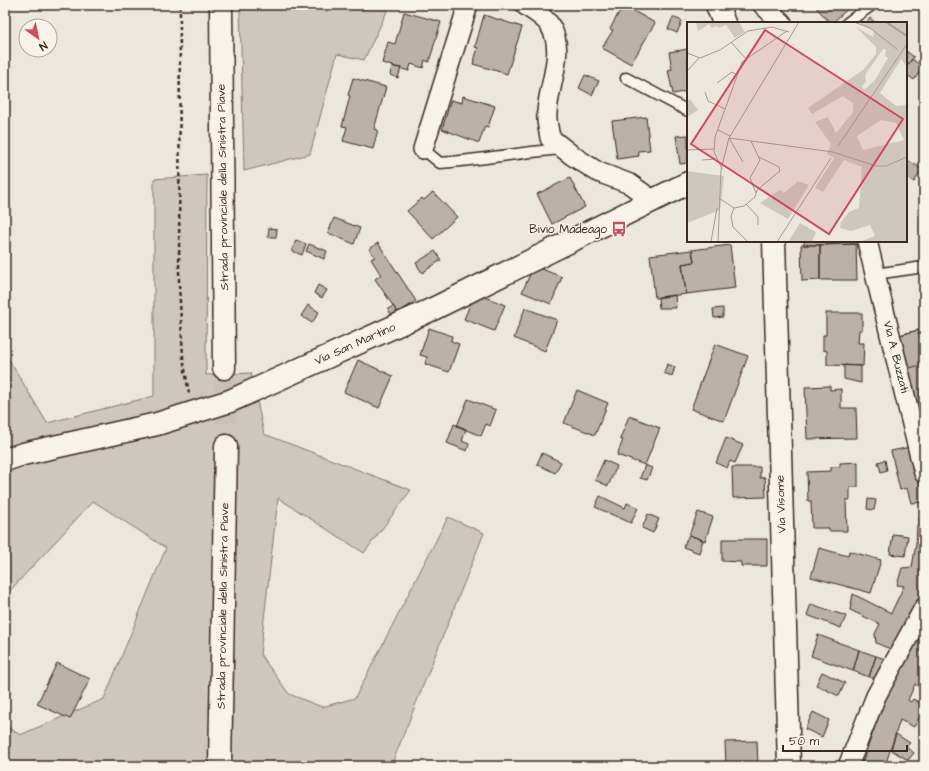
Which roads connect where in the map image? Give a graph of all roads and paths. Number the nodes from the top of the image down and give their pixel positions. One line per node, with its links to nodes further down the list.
1 (180, 5): 22 (path)
2 (221, 5): 21 (street, Strada provinciale della Sinistra Piave)
3 (468, 5): 13 (street)
4 (525, 5): 14 (street)
5 (717, 5): 8 (street)
6 (872, 5): 10 (lane)
7 (767, 6): 9 (street)
8 (724, 22)
9 (781, 22)
10 (848, 22)
11 (626, 78): 12 (lane)
12 (687, 110)
13 (423, 149): 14 (lane)
14 (564, 149): 16 (street)
15 (687, 183): 16 (street, Via San Martino)
16 (652, 200): 22 (street, Via San Martino)
17 (774, 242): 28 (street, Via Visome)
18 (867, 242): 20 (street, Via A. Buzzati)
19 (924, 267): 20 (lane)
20 (875, 274): 25 (street, Via A. Buzzati)
21 (224, 368)
22 (193, 413): 24 (street, Via San Martino)
23 (226, 446): 27 (street, Strada provinciale della Sinistra Piave)
24 (5, 460)
25 (924, 473)
26 (924, 608): 29 (street)
27 (220, 766)
28 (789, 766)
29 (848, 766)

